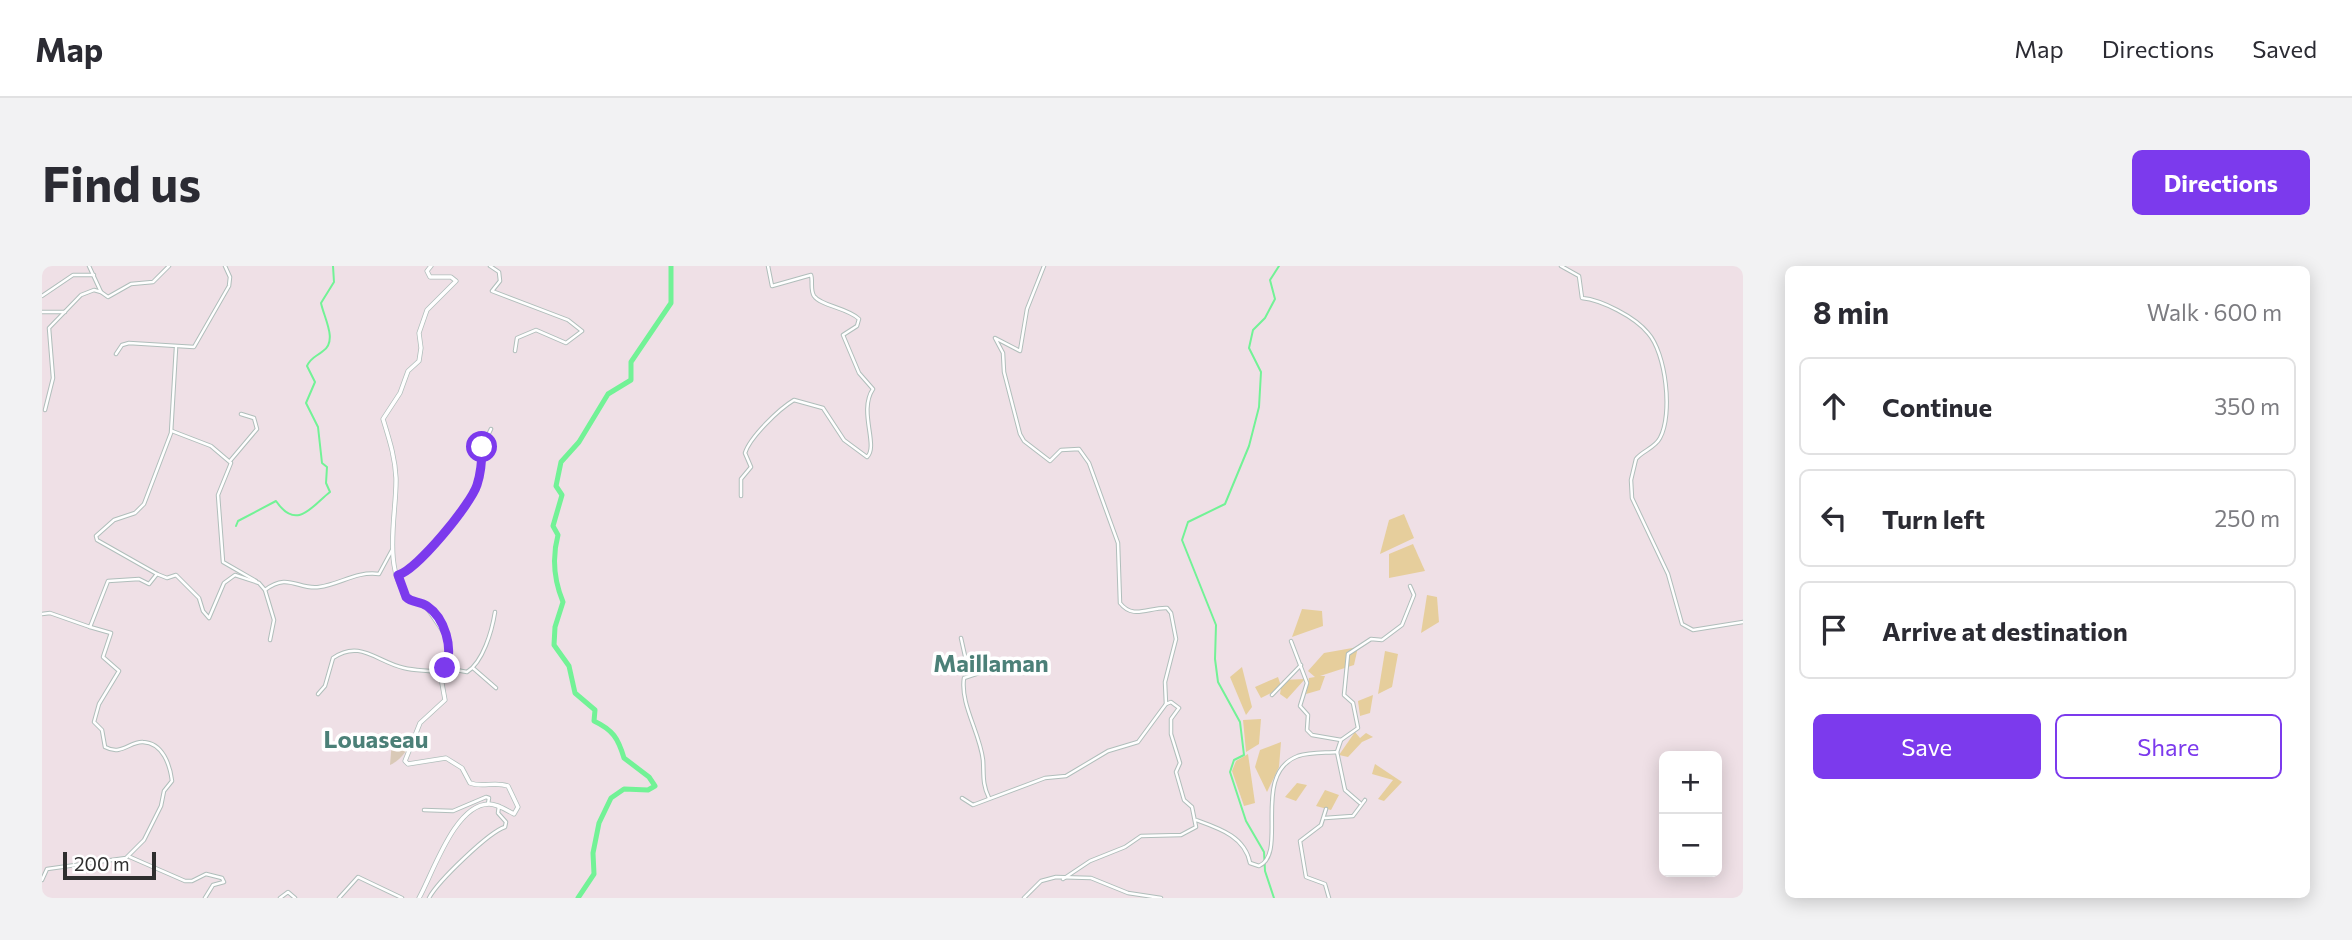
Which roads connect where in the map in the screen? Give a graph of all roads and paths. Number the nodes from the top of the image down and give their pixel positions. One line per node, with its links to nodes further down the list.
1 (89, 266): 9 (street)
2 (169, 266): 10 (street)
3 (225, 266): 14 (street)
4 (431, 266): 23 (street)
5 (490, 266): 15 (street)
6 (768, 266): 22 (street)
7 (1044, 266): 43 (street)
8 (1561, 266): 31 (street)
9 (94, 275): 10 (street); 11 (street)
10 (101, 292): 13 (street)
11 (42, 296)
12 (42, 312): 13 (street)
13 (65, 312): 17 (street)
14 (176, 348): 16 (street); 20 (street)
15 (515, 351)
16 (116, 354)
17 (45, 410)
18 (241, 414): 21 (street)
19 (491, 429): 25 (street)
20 (171, 430): 21 (street); 24 (street)
21 (230, 461): 26 (street)
22 (741, 496)
23 (392, 550): 25 (street); 28 (street)
24 (157, 574): 26 (street); 32 (street)
25 (398, 575): 37 (street)
26 (259, 583): 28 (street)
27 (1410, 586): 44 (street)
28 (265, 590): 34 (street)
29 (495, 612): 38 (street)
30 (42, 614): 32 (street)
31 (1743, 622)
32 (90, 627): 56 (street)
33 (961, 638): 47 (street)
34 (270, 640)
35 (1291, 641): 36 (street)
36 (1301, 665): 42 (street); 44 (street)
37 (445, 668): 38 (street); 39 (street)
38 (473, 668): 40 (street)
39 (442, 673): 41 (street); 51 (street)
40 (496, 688)
41 (318, 694)
42 (1272, 695)
43 (1166, 704): 47 (street); 55 (street)
44 (1341, 740): 45 (street)
45 (1337, 752): 49 (street); 55 (street)
46 (962, 798): 47 (street)
47 (989, 798)
48 (1364, 800): 49 (street)
49 (1360, 803): 54 (street)
50 (488, 804): 51 (street); 53 (street); 64 (street)
51 (499, 806): 65 (street)
52 (1326, 809): 54 (street)
53 (424, 810)
54 (1325, 818): 68 (street)
55 (1196, 820): 57 (street)
56 (128, 857): 58 (street); 59 (street)
57 (1063, 879): 66 (street); 67 (street)
58 (42, 880)
59 (205, 898)
60 (280, 898): 61 (street)
61 (295, 898)
62 (339, 898): 63 (street)
63 (402, 898)
64 (419, 898)
65 (429, 898)
66 (1024, 898)
67 (1161, 898)
68 (1329, 898)

